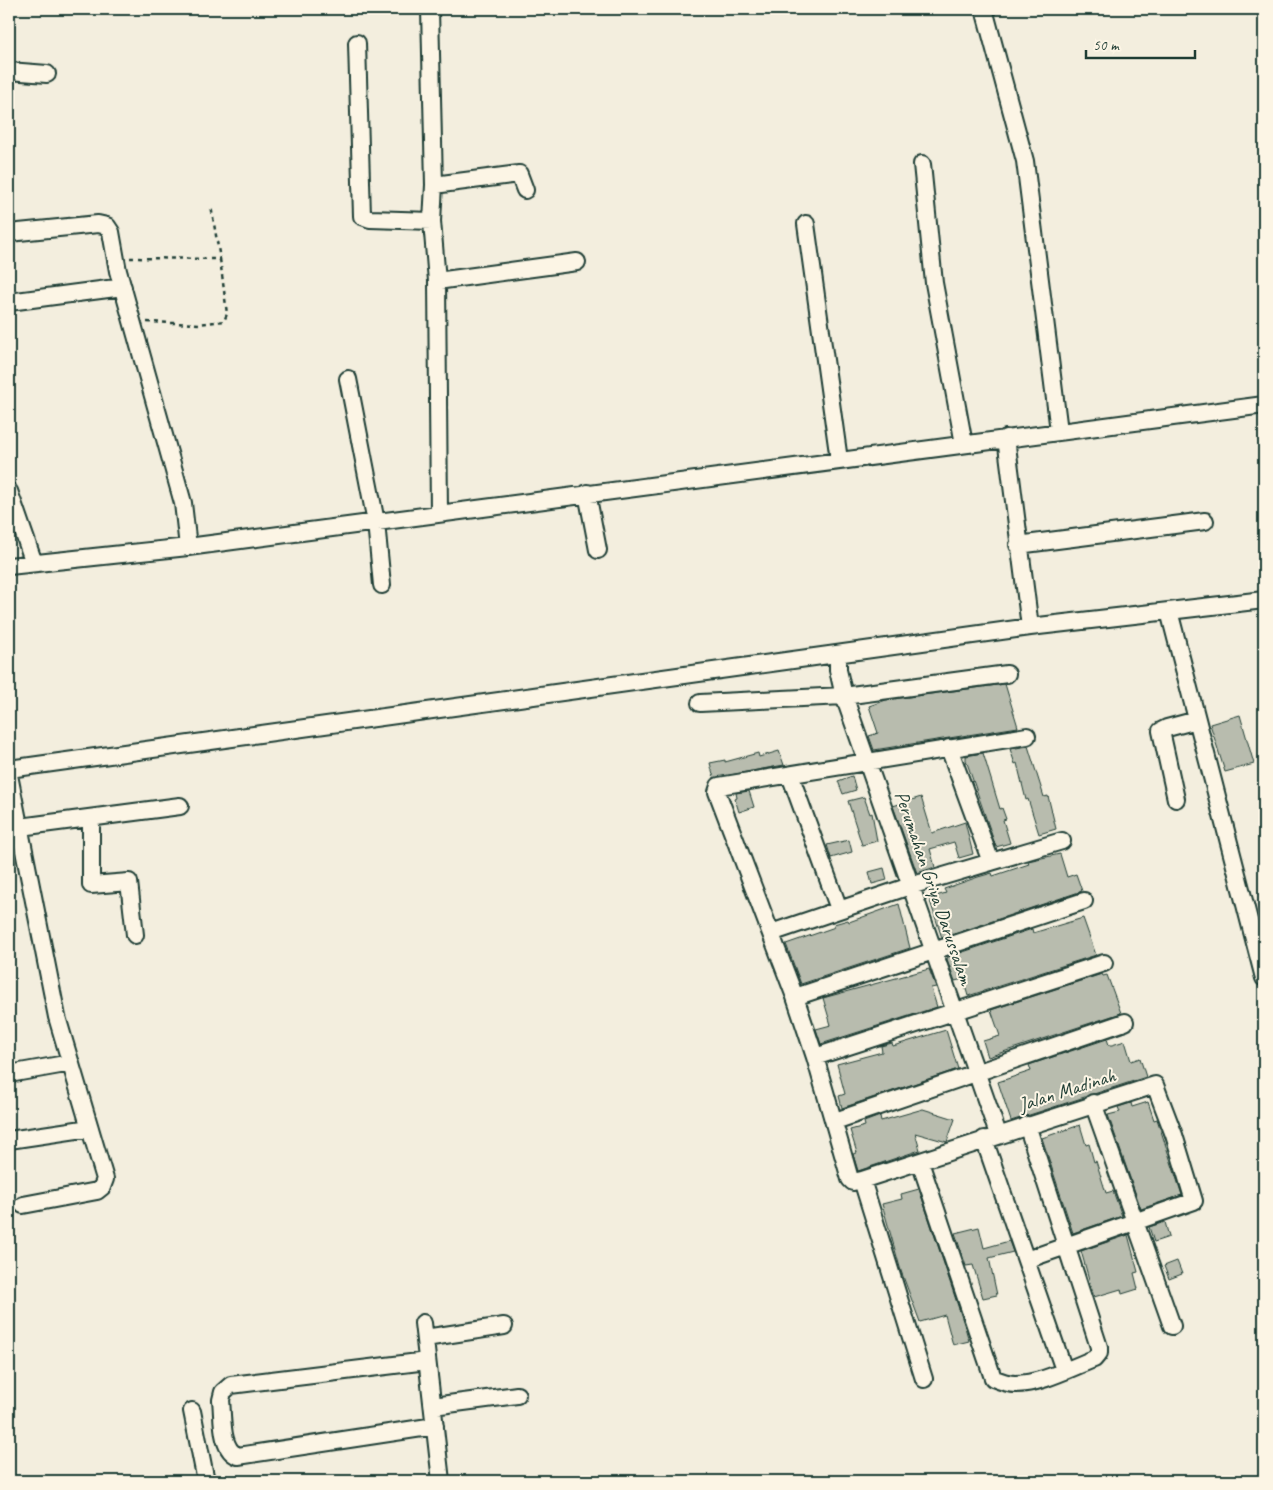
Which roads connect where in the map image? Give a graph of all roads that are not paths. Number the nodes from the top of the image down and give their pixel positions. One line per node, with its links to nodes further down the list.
1 (430, 9): 7 (street)
2 (984, 9): 18 (street)
3 (357, 43): 9 (street)
4 (9, 71): 5 (street)
5 (47, 74)
6 (922, 164): 19 (street)
7 (434, 185): 8 (street); 9 (street)
8 (525, 190)
9 (432, 221): 13 (street)
10 (806, 224): 21 (street)
11 (9, 233): 14 (street)
12 (577, 262): 13 (street)
13 (436, 281): 24 (street)
14 (123, 288): 15 (street); 28 (street)
15 (9, 302)
16 (348, 378): 26 (street)
17 (1264, 405): 18 (street)
18 (1059, 432): 20 (street)
19 (964, 444): 20 (street); 21 (street)
20 (1008, 451): 27 (street)
21 (839, 460): 23 (street)
22 (9, 491): 30 (street)
23 (589, 505): 24 (street); 29 (street)
24 (439, 514): 26 (street)
25 (1205, 521): 27 (street)
26 (376, 527): 28 (street); 32 (street)
27 (1018, 544): 35 (street)
28 (188, 547): 30 (street)
29 (598, 550)
30 (34, 563): 31 (street)
31 (9, 566)
32 (382, 585)
33 (1264, 600): 34 (street)
34 (1169, 611): 35 (street); 39 (street)
35 (1030, 627): 37 (street)
36 (1007, 674): 37 (street)
37 (840, 676): 38 (street); 42 (street, Perumahan Griya Darussalam); 44 (street)
38 (700, 703)
39 (1197, 720): 45 (street); 58 (street)
40 (1027, 736): 41 (street)
41 (949, 748): 42 (street); 50 (street)
42 (867, 762): 43 (street); 51 (street, Perumahan Griya Darussalam)
43 (790, 775): 53 (street); 54 (street)
44 (9, 776): 48 (street)
45 (1176, 799)
46 (180, 806): 47 (street)
47 (92, 818): 48 (street); 55 (street)
48 (20, 827): 63 (street)
49 (1062, 841): 50 (street)
50 (991, 862): 51 (street)
51 (910, 886): 53 (street); 56 (street, Perumahan Griya Darussalam)
52 (1084, 901): 56 (street)
53 (839, 910): 54 (street)
54 (771, 933): 59 (street)
55 (135, 935)
56 (933, 952): 59 (street); 60 (street, Perumahan Griya Darussalam)
57 (1104, 963): 60 (street)
58 (1264, 978)
59 (795, 997): 62 (street)
60 (954, 1012): 62 (street); 64 (street, Perumahan Griya Darussalam)
61 (1125, 1022): 64 (street)
62 (815, 1057): 67 (street)
63 (71, 1063): 65 (street); 69 (street)
64 (976, 1072): 67 (street); 70 (street, Perumahan Griya Darussalam)
65 (9, 1074)
66 (1093, 1103): 68 (street, Jalan Madinah); 75 (street); 75 (street, Jalan Madinah)
67 (835, 1121): 73 (street)
68 (1027, 1125): 70 (street, Jalan Madinah); 76 (street)
69 (90, 1128): 71 (street); 74 (street)
70 (991, 1137): 72 (street, Jalan Madinah); 77 (street, Perumahan Griya Darussalam)
71 (9, 1140)
72 (920, 1162): 73 (street, Jalan Madinah); 81 (street)
73 (862, 1180): 82 (street)
74 (23, 1205)
75 (1136, 1222): 76 (street); 79 (street)
76 (1065, 1248): 77 (street); 81 (street)
77 (1026, 1260): 81 (street, Perumahan Griya Darussalam)
78 (504, 1326): 80 (street)
79 (1172, 1326)
80 (428, 1361): 84 (street); 86 (street)
81 (1064, 1370)
82 (924, 1379)
83 (517, 1395): 84 (street)
84 (432, 1406): 86 (street)
85 (192, 1411): 87 (street)
86 (435, 1426): 88 (street)
87 (206, 1481)
88 (441, 1481)

